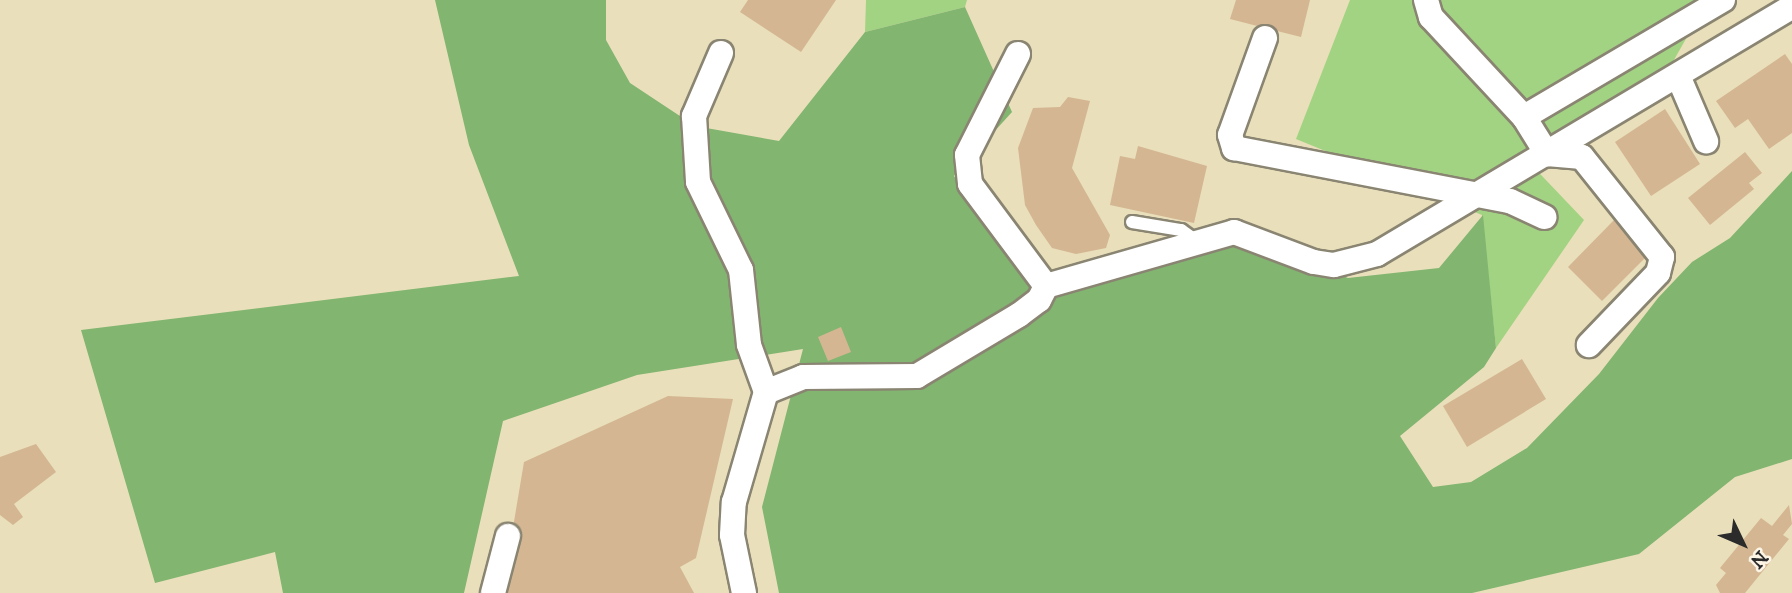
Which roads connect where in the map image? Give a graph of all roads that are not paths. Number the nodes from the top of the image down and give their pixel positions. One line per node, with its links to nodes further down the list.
1 (1426, 0): 8 (street)
2 (1723, 0): 8 (street)
3 (1792, 7): 7 (street)
4 (1265, 38): 11 (street)
5 (721, 53): 17 (street)
6 (1018, 54): 15 (street)
7 (1679, 78): 9 (street); 10 (street)
8 (1524, 117): 10 (street)
9 (1706, 141)
10 (1547, 154): 11 (street); 16 (street)
11 (1478, 198): 12 (street); 14 (street)
12 (1544, 217)
13 (1132, 222): 14 (lane)
14 (1198, 242): 15 (street)
15 (1046, 286): 17 (street)
16 (1589, 345)
17 (766, 392): 20 (street)
18 (508, 536): 19 (street)
19 (493, 593)
20 (744, 593)

